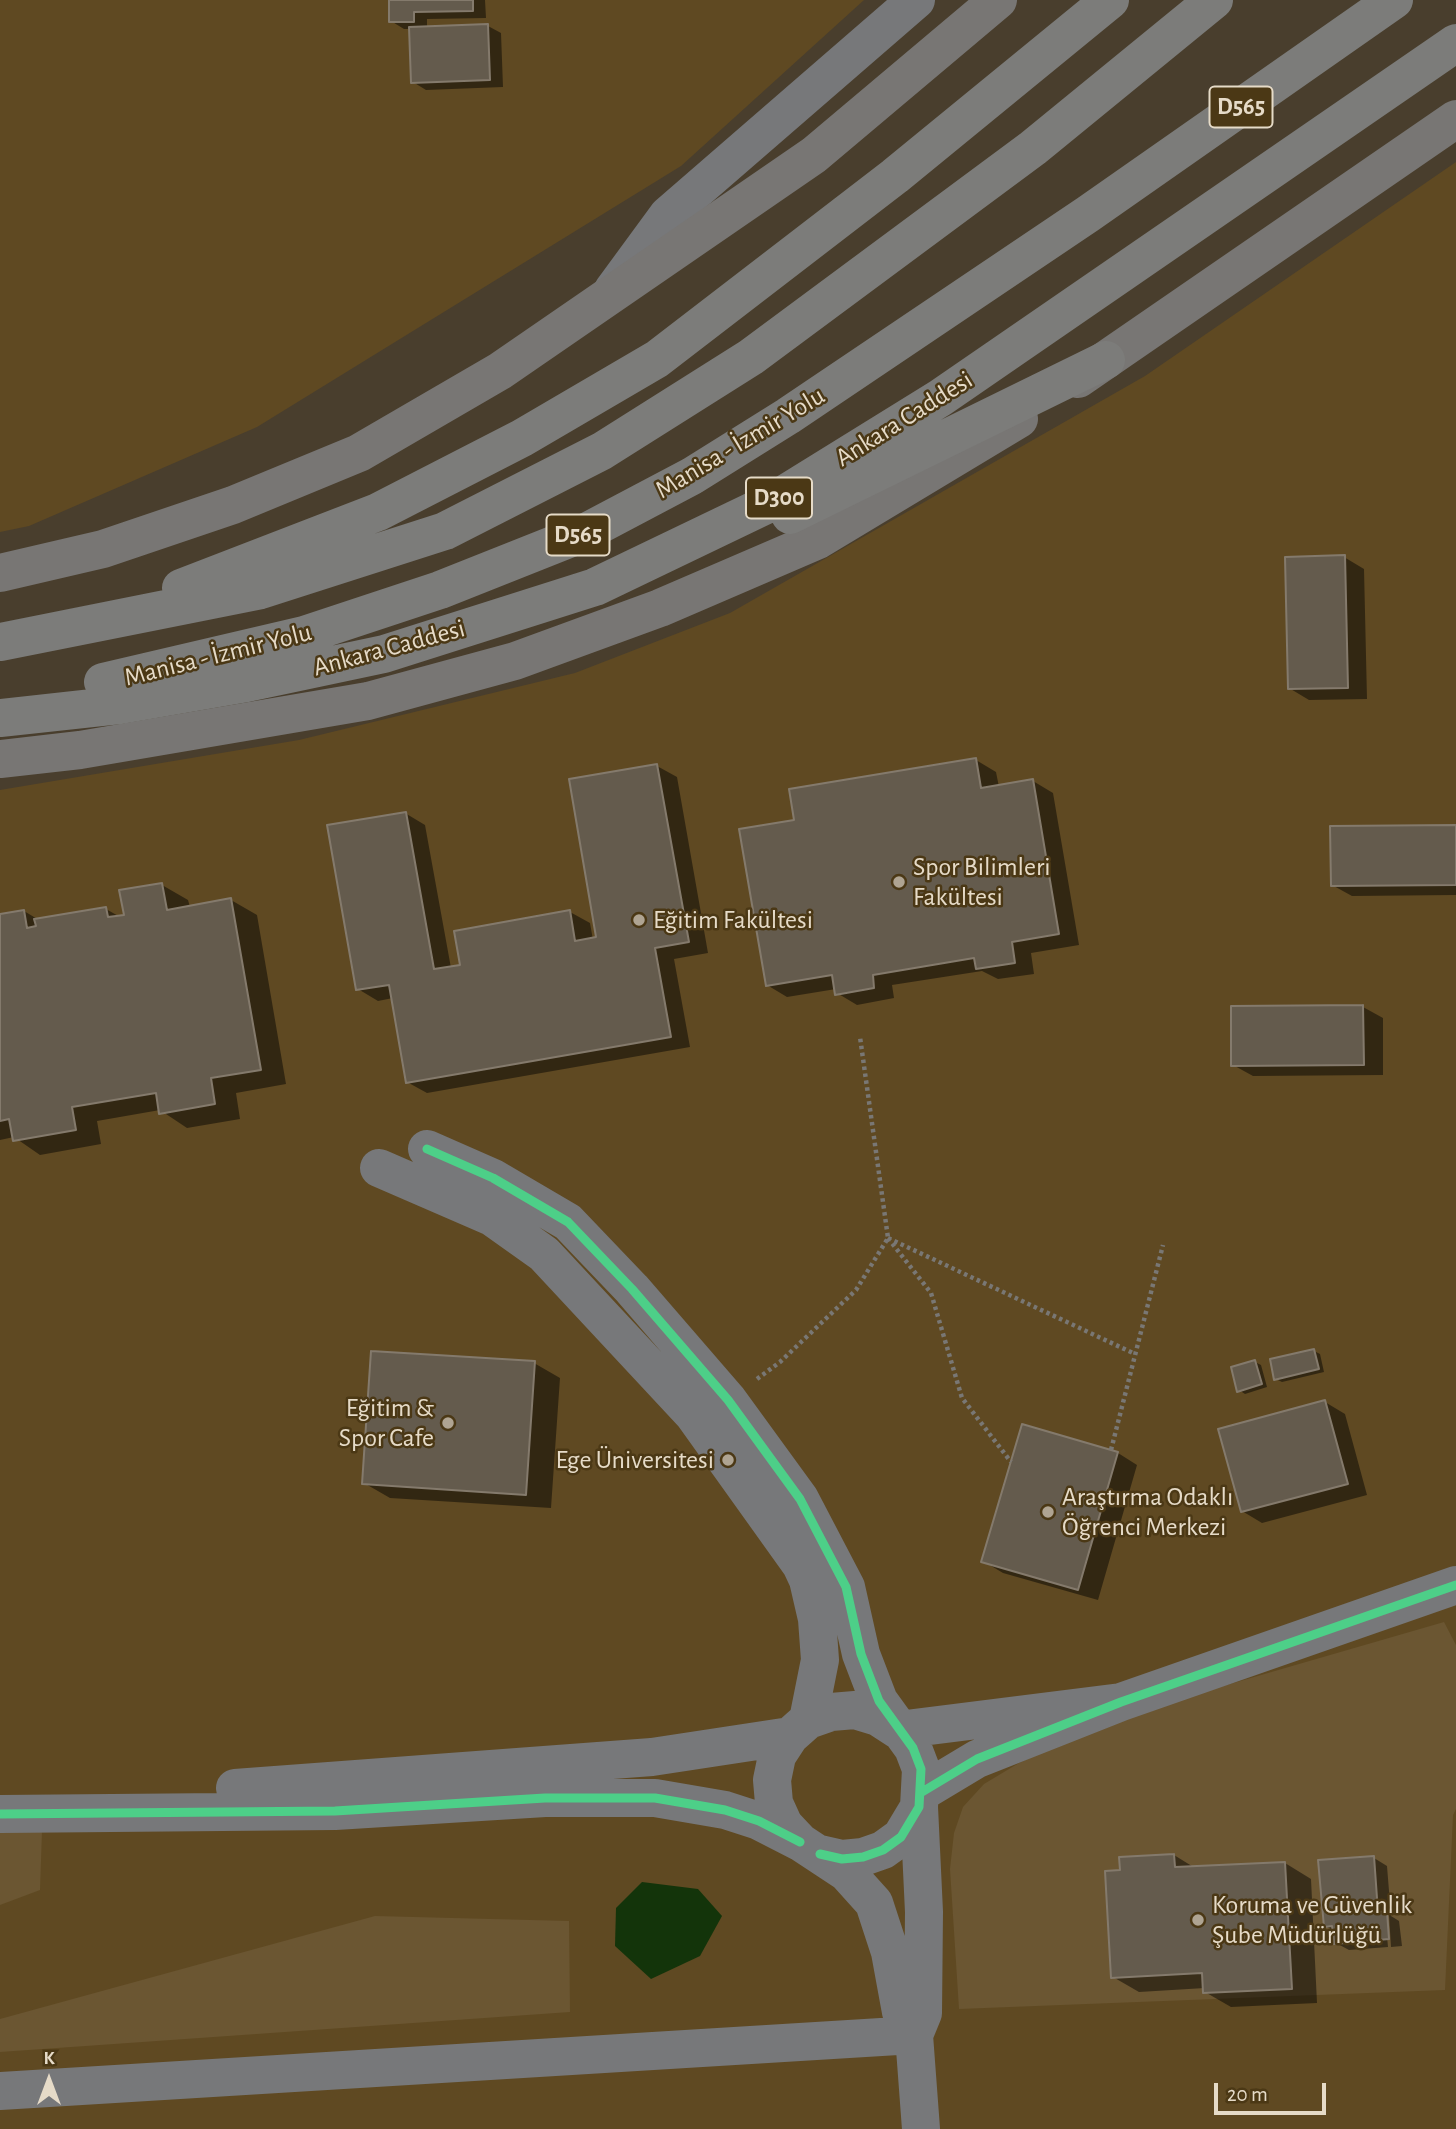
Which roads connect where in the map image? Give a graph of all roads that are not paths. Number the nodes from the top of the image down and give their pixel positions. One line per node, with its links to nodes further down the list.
1 (916, 0): 8 (street)
2 (998, 0): 8 (main road)
3 (1110, 0): 12 (highway)
4 (1214, 0): 12 (highway)
5 (1394, 0): 14 (highway, Manisa - İzmir Yolu / D565)
6 (1456, 43): 11 (highway, Ankara Caddesi / D300)
7 (1456, 118): 9 (main road, Ankara Caddesi)
8 (609, 295): 10 (main road)
9 (1106, 360): 11 (highway); 16 (main road, Ankara Caddesi)
10 (0, 573)
11 (594, 587): 15 (highway, Ankara Caddesi / D300)
12 (74, 629): 13 (highway)
13 (0, 642)
14 (0, 703)
15 (0, 718)
16 (0, 760)
17 (427, 1149): 22 (street)
18 (379, 1168): 21 (street)
19 (1456, 1585): 20 (street)
20 (1121, 1702): 22 (street); 24 (street)
21 (799, 1728): 22 (street); 25 (street); 27 (street)
22 (898, 1730): 24 (street)
23 (0, 1791): 25 (street)
24 (920, 1799): 27 (street); 28 (street)
25 (160, 1803): 26 (street); 27 (street)
26 (0, 1814)
27 (810, 1848): 28 (street)
28 (915, 2035): 29 (street); 30 (street)
29 (0, 2091)
30 (921, 2129)

